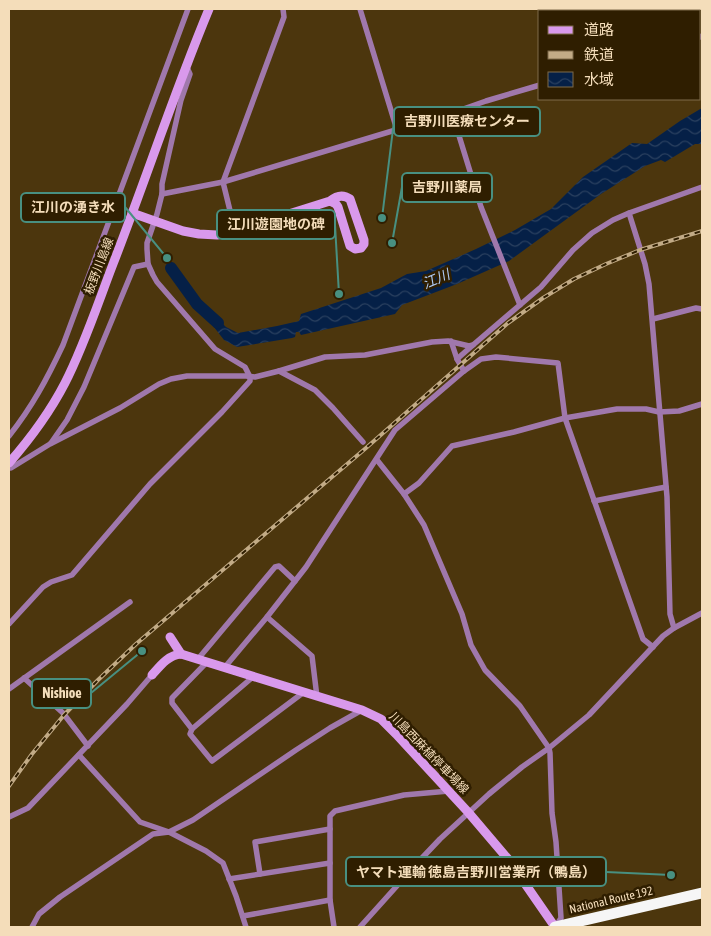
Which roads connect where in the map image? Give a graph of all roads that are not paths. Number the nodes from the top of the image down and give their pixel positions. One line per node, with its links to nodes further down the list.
1 (188, 9): 29 (street)
2 (209, 9): 5 (main road, 板野川島線)
3 (282, 9): 9 (street)
4 (360, 9): 8 (street)
5 (186, 65): 11 (street); 13 (main road, 板野川島線)
6 (538, 86): 7 (street)
7 (452, 113): 8 (street); 17 (street)
8 (397, 130): 9 (street)
9 (223, 182): 11 (street); 15 (street)
10 (702, 187): 14 (street)
11 (162, 194): 16 (street)
12 (330, 201): 12 (main road); 15 (main road)
13 (132, 213): 15 (main road); 33 (main road, 板野川島線)
14 (629, 213): 17 (street); 19 (street)
15 (235, 231)
16 (148, 264): 25 (street); 31 (street)
17 (520, 305): 21 (street)
18 (702, 309): 19 (street)
19 (653, 319): 27 (street)
20 (451, 341): 21 (street); 22 (street); 24 (street)
21 (473, 345): 22 (street)
22 (457, 359): 23 (street)
23 (464, 371): 28 (street); 32 (street)
24 (279, 372): 25 (street); 30 (street)
25 (250, 376): 31 (street); 41 (street)
26 (702, 404): 27 (street)
27 (659, 412): 28 (street); 34 (street)
28 (565, 418): 35 (street); 36 (street)
29 (9, 436)
30 (363, 442)
31 (50, 444): 33 (street)
32 (377, 460): 35 (street); 37 (street)
33 (9, 465)
34 (666, 487): 36 (street); 42 (street)
35 (404, 494): 57 (street)
36 (594, 501): 44 (street)
37 (295, 580): 40 (street); 46 (street)
38 (130, 602): 50 (street)
39 (702, 613): 42 (street)
40 (267, 617): 47 (street); 53 (street)
41 (9, 624)
42 (674, 628): 44 (street)
43 (170, 637): 45 (main road)
44 (653, 647): 57 (street)
45 (181, 654): 46 (main road, 川島西麻植停車場線); 48 (main road)
46 (202, 660): 47 (main road, 川島西麻植停車場線); 55 (street)
47 (224, 667): 49 (main road, 川島西麻植停車場線)
48 (152, 675): 56 (street)
49 (254, 676): 52 (main road, 川島西麻植停車場線); 55 (street)
50 (24, 678): 51 (street); 56 (street)
51 (9, 687)
52 (304, 692): 53 (main road, 川島西麻植停車場線); 55 (street)
53 (317, 696): 54 (main road, 川島西麻植停車場線)
54 (362, 710): 59 (main road, 川島西麻植停車場線); 63 (street)
55 (192, 728)
56 (88, 746): 58 (street)
57 (549, 748): 60 (street); 74 (street)
58 (79, 755): 61 (street); 63 (street)
59 (449, 791): 60 (main road, 川島西麻植停車場線); 62 (street)
60 (468, 812): 73 (street); 74 (main road, 川島西麻植停車場線)
61 (9, 817)
62 (330, 828): 64 (street); 65 (street)
63 (170, 832): 66 (street); 70 (street)
64 (330, 863): 65 (street); 68 (street)
65 (260, 874): 66 (street)
66 (229, 879): 69 (street)
67 (702, 893): 74 (highway, National Route 192)
68 (330, 900): 69 (street); 72 (street)
69 (243, 916): 71 (street)
70 (32, 927)
71 (246, 927)
72 (334, 927)
73 (360, 927)
74 (555, 927)

